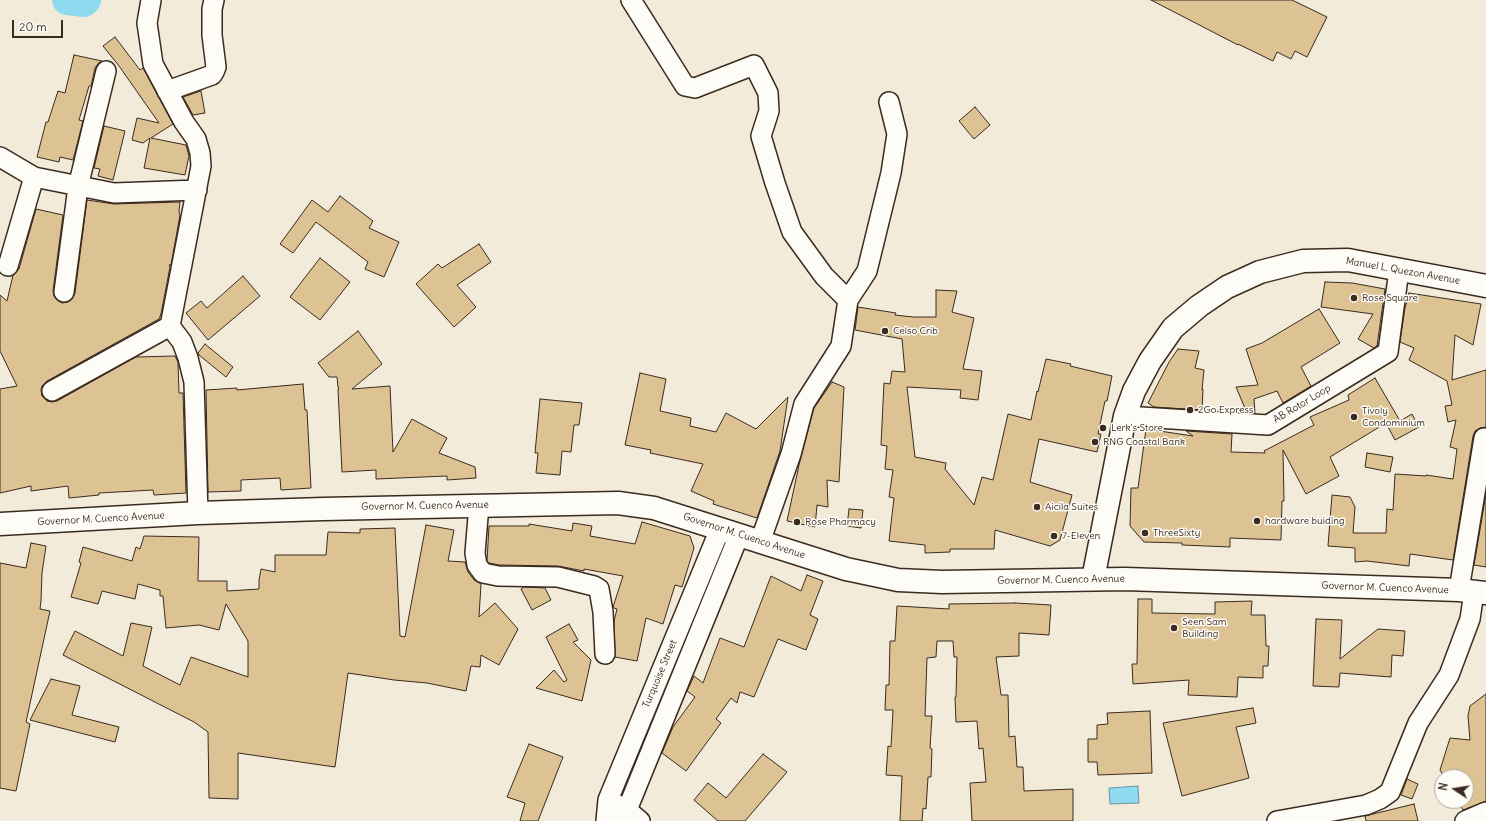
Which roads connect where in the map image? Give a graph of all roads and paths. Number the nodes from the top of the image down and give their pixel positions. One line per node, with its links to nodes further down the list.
1 (151, 0): 5 (street)
2 (214, 0): 5 (street)
3 (632, 0): 15 (street)
4 (106, 71): 9 (street)
5 (167, 91): 10 (street)
6 (889, 102): 15 (street)
7 (0, 157): 8 (street)
8 (34, 177): 9 (street); 11 (street)
9 (78, 186): 10 (street); 14 (street)
10 (197, 190): 16 (street)
11 (8, 266)
12 (1399, 270): 13 (main road, Manuel L. Quezon Avenue); 18 (main road, Manuel L. Quezon Avenue); 18 (street, AB Rotor Loop)
13 (1486, 286)
14 (64, 292)
15 (848, 300): 24 (street)
16 (170, 326): 17 (street); 21 (street)
17 (52, 391)
18 (1126, 416): 25 (main road, Manuel L. Quezon Avenue)
19 (1484, 438): 26 (street)
20 (479, 505): 21 (main road, Governor M. Cuenco Avenue); 23 (main road, Governor M. Cuenco Avenue); 27 (street)
21 (198, 513): 22 (main road, Governor M. Cuenco Avenue)
22 (0, 524)
23 (730, 532): 24 (main road, Governor M. Cuenco Avenue); 28 (street, Turquoise Street); 29 (street, Turquoise Street)
24 (760, 542): 25 (main road, Governor M. Cuenco Avenue)
25 (1093, 579): 26 (main road, Governor M. Cuenco Avenue)
26 (1473, 592): 34 (street)
27 (605, 654)
28 (662, 670): 29 (street); 30 (street, Turquoise Street)
29 (681, 677): 32 (street, Turquoise Street)
30 (608, 800): 32 (street); 33 (street, Turquoise Street)
31 (1486, 812): 35 (street)
32 (627, 817)
33 (606, 821)
34 (1277, 821)
35 (1465, 821)

